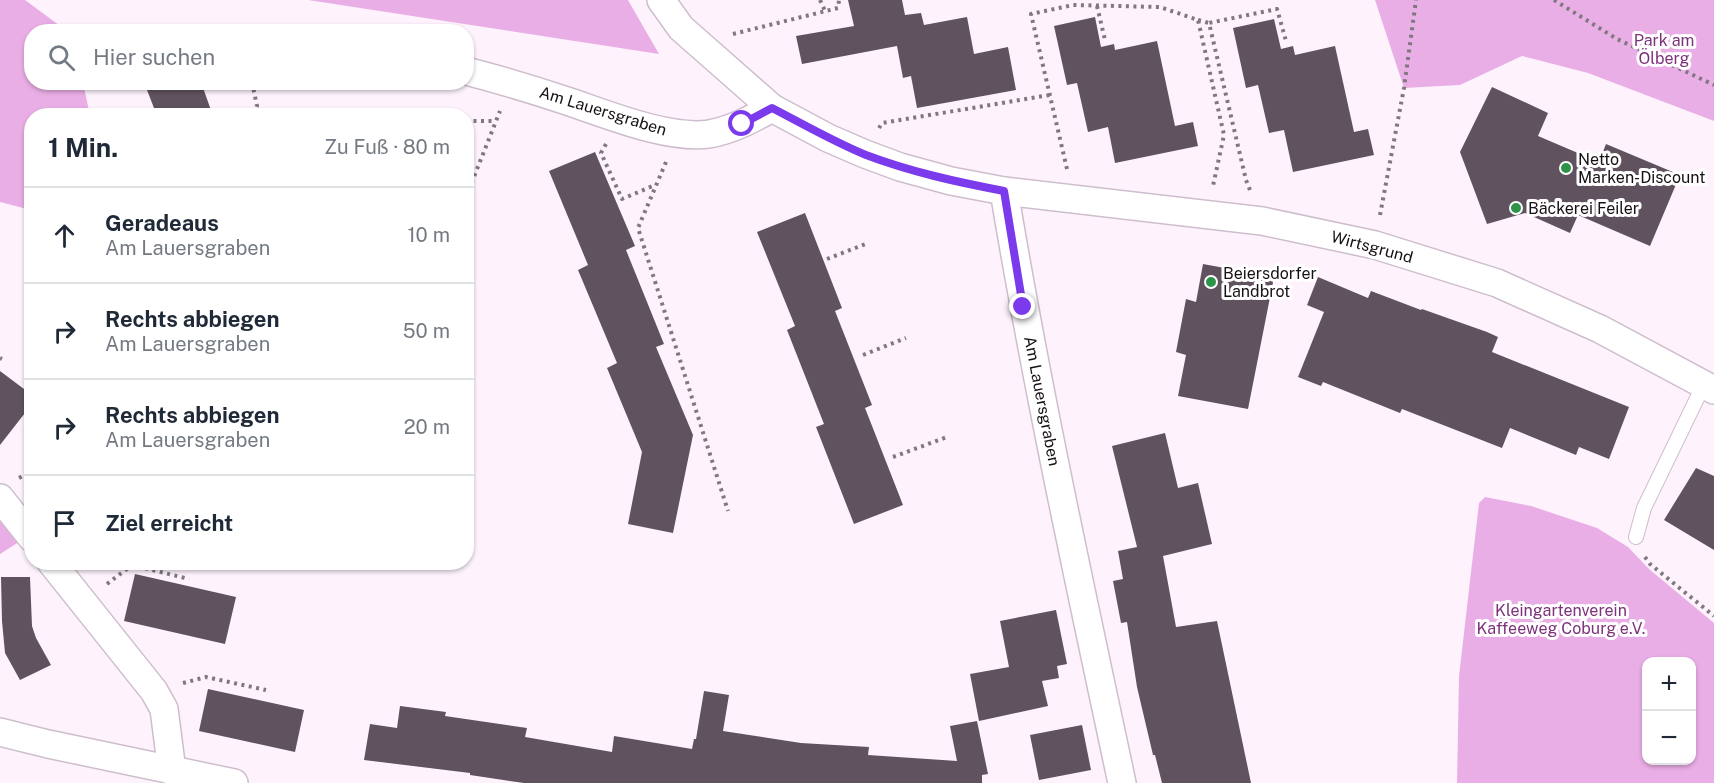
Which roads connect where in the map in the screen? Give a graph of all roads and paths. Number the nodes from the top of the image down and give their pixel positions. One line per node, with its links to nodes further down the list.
1 (661, 0): 19 (street)
2 (820, 0): 7 (path)
3 (839, 0): 7 (path)
4 (1416, 0): 32 (path)
5 (1554, 0): 15 (path)
6 (1097, 6): 8 (path); 11 (path); 17 (path)
7 (825, 11): 10 (path)
8 (1198, 20): 9 (path); 30 (path)
9 (1209, 23): 12 (path); 27 (path)
10 (732, 35)
11 (1105, 40)
12 (1286, 41)
13 (474, 73): 14 (street, Am Lauersgraben)
14 (513, 83): 20 (street, Am Lauersgraben); 22 (path)
15 (1714, 85)
16 (254, 90): 18 (path)
17 (1050, 95): 23 (path); 25 (path)
18 (256, 108)
19 (772, 108): 24 (street, Am Lauersgraben); 29 (street)
20 (622, 120): 24 (street, Am Lauersgraben); 28 (path)
21 (474, 121): 22 (path)
22 (496, 121): 26 (path)
23 (882, 123)
24 (678, 134): 28 (path)
25 (1067, 167)
26 (474, 177)
27 (1246, 180)
28 (656, 185): 40 (path)
29 (1004, 191): 30 (street, Wirtsgrund); 54 (street, Am Lauersgraben)
30 (1207, 213): 32 (street, Wirtsgrund)
31 (868, 243): 33 (path)
32 (1375, 245): 36 (street, Wirtsgrund)
33 (827, 259)
34 (906, 338): 35 (path)
35 (863, 355)
36 (1709, 387): 42 (lane)
37 (947, 437): 38 (path)
38 (893, 457)
39 (0, 498): 41 (street)
40 (728, 511)
41 (24, 528)
42 (1636, 537): 48 (path)
43 (57, 570): 47 (street)
44 (126, 570): 47 (path)
45 (152, 570): 46 (path)
46 (189, 579)
47 (83, 603): 50 (street)
48 (1714, 616)
49 (266, 690): 50 (path)
50 (154, 691): 52 (street)
51 (0, 732): 52 (street)
52 (172, 771): 53 (street)
53 (234, 783)
54 (1122, 783)

